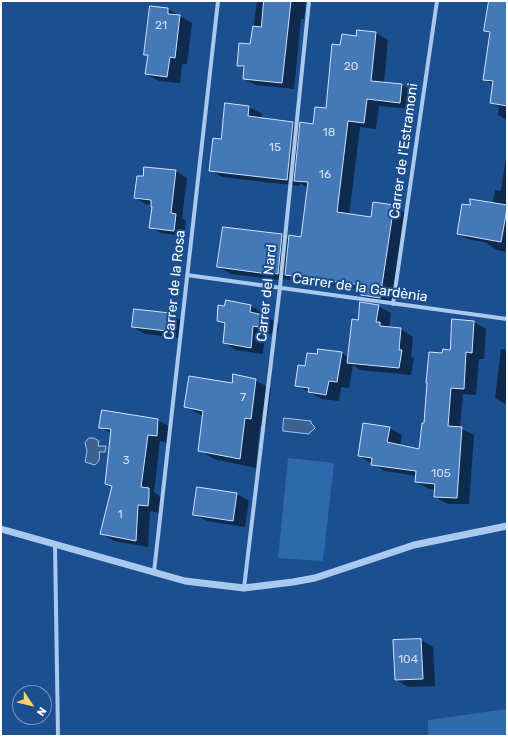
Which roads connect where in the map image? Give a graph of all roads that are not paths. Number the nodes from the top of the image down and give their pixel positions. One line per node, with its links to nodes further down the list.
1 (218, 1): 4 (street, Carrer de la Rosa)
2 (309, 1): 5 (street, Carrer del Nard)
3 (437, 1): 6 (street, Carrer de l'Estramoni)
4 (187, 275): 5 (street, Carrer de la Gardènia); 11 (street, Carrer de la Rosa)
5 (280, 287): 6 (street, Carrer de la Gardènia); 12 (street, Carrer del Nard)
6 (393, 304): 7 (street, Carrer de la Gardènia)
7 (507, 319)
8 (507, 526): 12 (street)
9 (1, 529): 10 (street)
10 (55, 544): 11 (street); 13 (street)
11 (154, 572): 12 (street)
12 (244, 588)
13 (58, 736)

